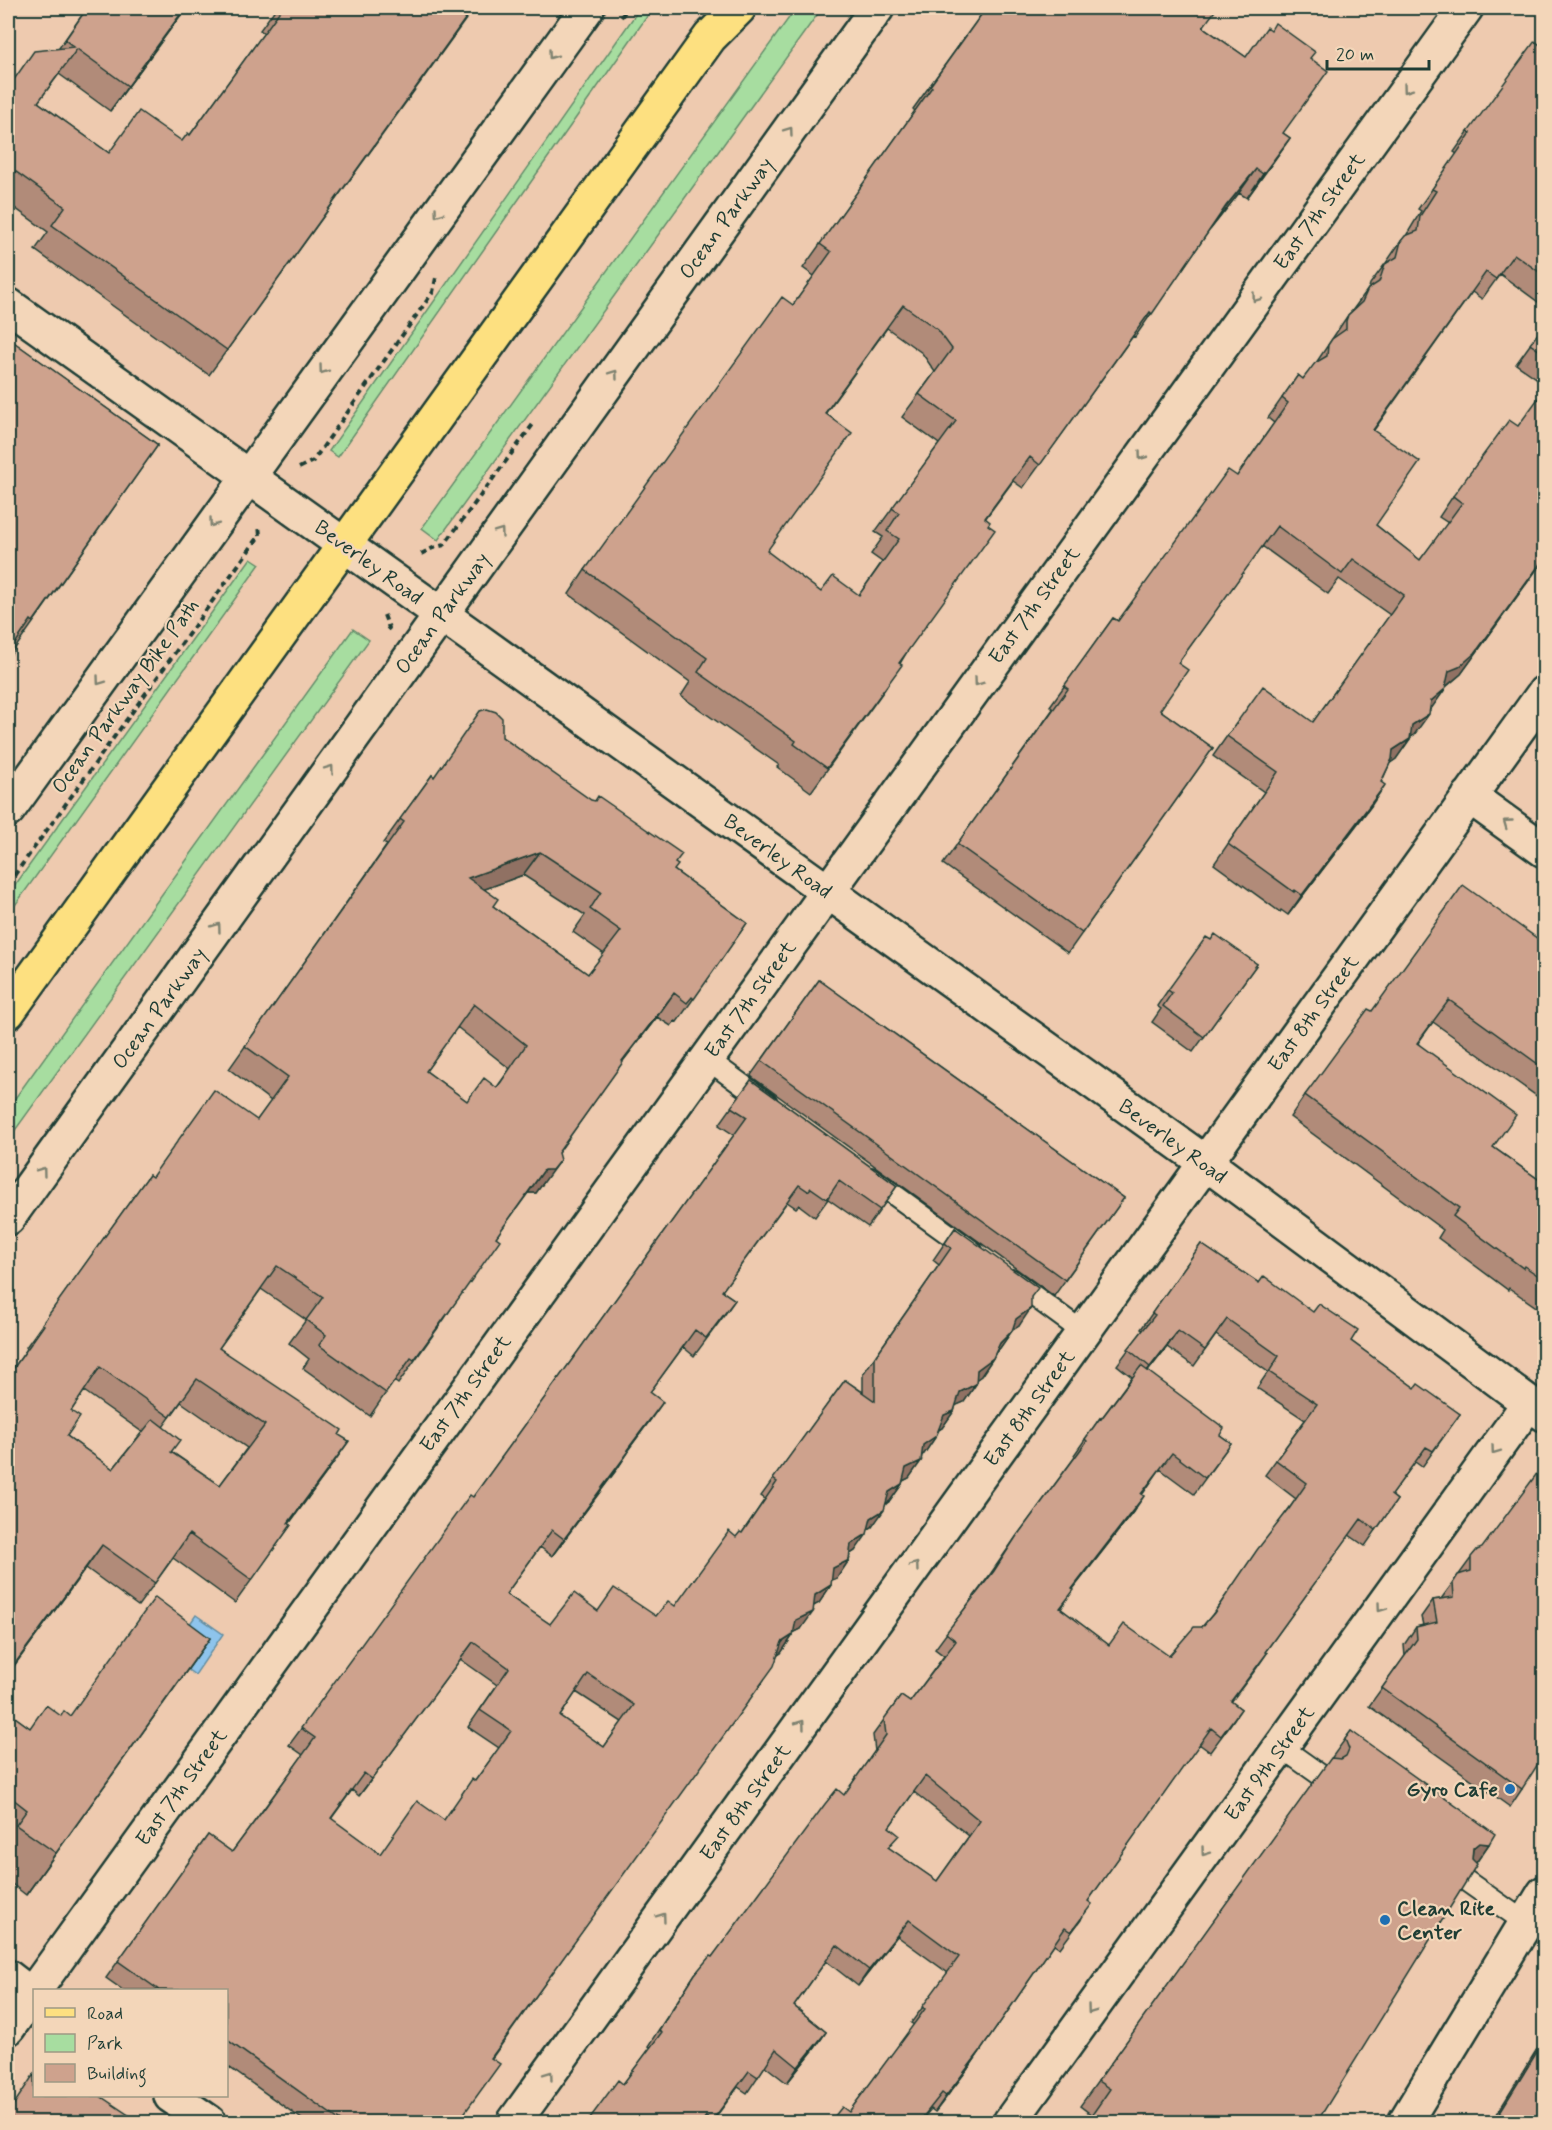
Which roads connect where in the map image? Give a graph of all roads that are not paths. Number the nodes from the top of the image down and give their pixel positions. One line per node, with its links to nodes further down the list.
1 (587, 8): 7 (street, one-way to 7)
2 (739, 8): 5 (main road)
3 (877, 8): 9 (street, Ocean Parkway, one-way to 3)
4 (1466, 8): 14 (street, East 7th Street, one-way to 14)
5 (717, 22): 8 (main road)
6 (8, 305): 7 (street, Beverley Road)
7 (248, 475): 8 (street, Beverley Road); 12 (street, one-way to 12)
8 (344, 544): 9 (street, Beverley Road); 15 (main road)
9 (442, 614): 14 (street, Beverley Road); 20 (street, Ocean Parkway, one-way to 9)
10 (1545, 693): 11 (street, East 8th Street)
11 (1469, 796): 13 (street, one-way to 11); 18 (street, East 8th Street)
12 (8, 810)
13 (1545, 850)
14 (827, 892): 16 (street, East 7th Street); 18 (street, Beverley Road)
15 (8, 1012)
16 (707, 1059): 17 (lane); 27 (street, East 7th Street)
17 (782, 1114)
18 (1206, 1163): 21 (street, East 8th Street); 22 (street, Beverley Road)
19 (860, 1170): 21 (lane)
20 (8, 1218)
21 (1083, 1332): 31 (street, East 8th Street, one-way to 21)
22 (1537, 1408): 23 (street, East 9th Street, one-way to 23)
23 (1281, 1747): 24 (lane); 32 (street, East 9th Street, one-way to 32)
24 (1318, 1774)
25 (1465, 1880): 26 (lane)
26 (1537, 1911): 33 (street)
27 (29, 1990): 28 (street, East 7th Street)
28 (8, 2028)
29 (172, 2097): 30 (street)
30 (208, 2122)
31 (514, 2122)
32 (1010, 2122)
33 (1405, 2122)

